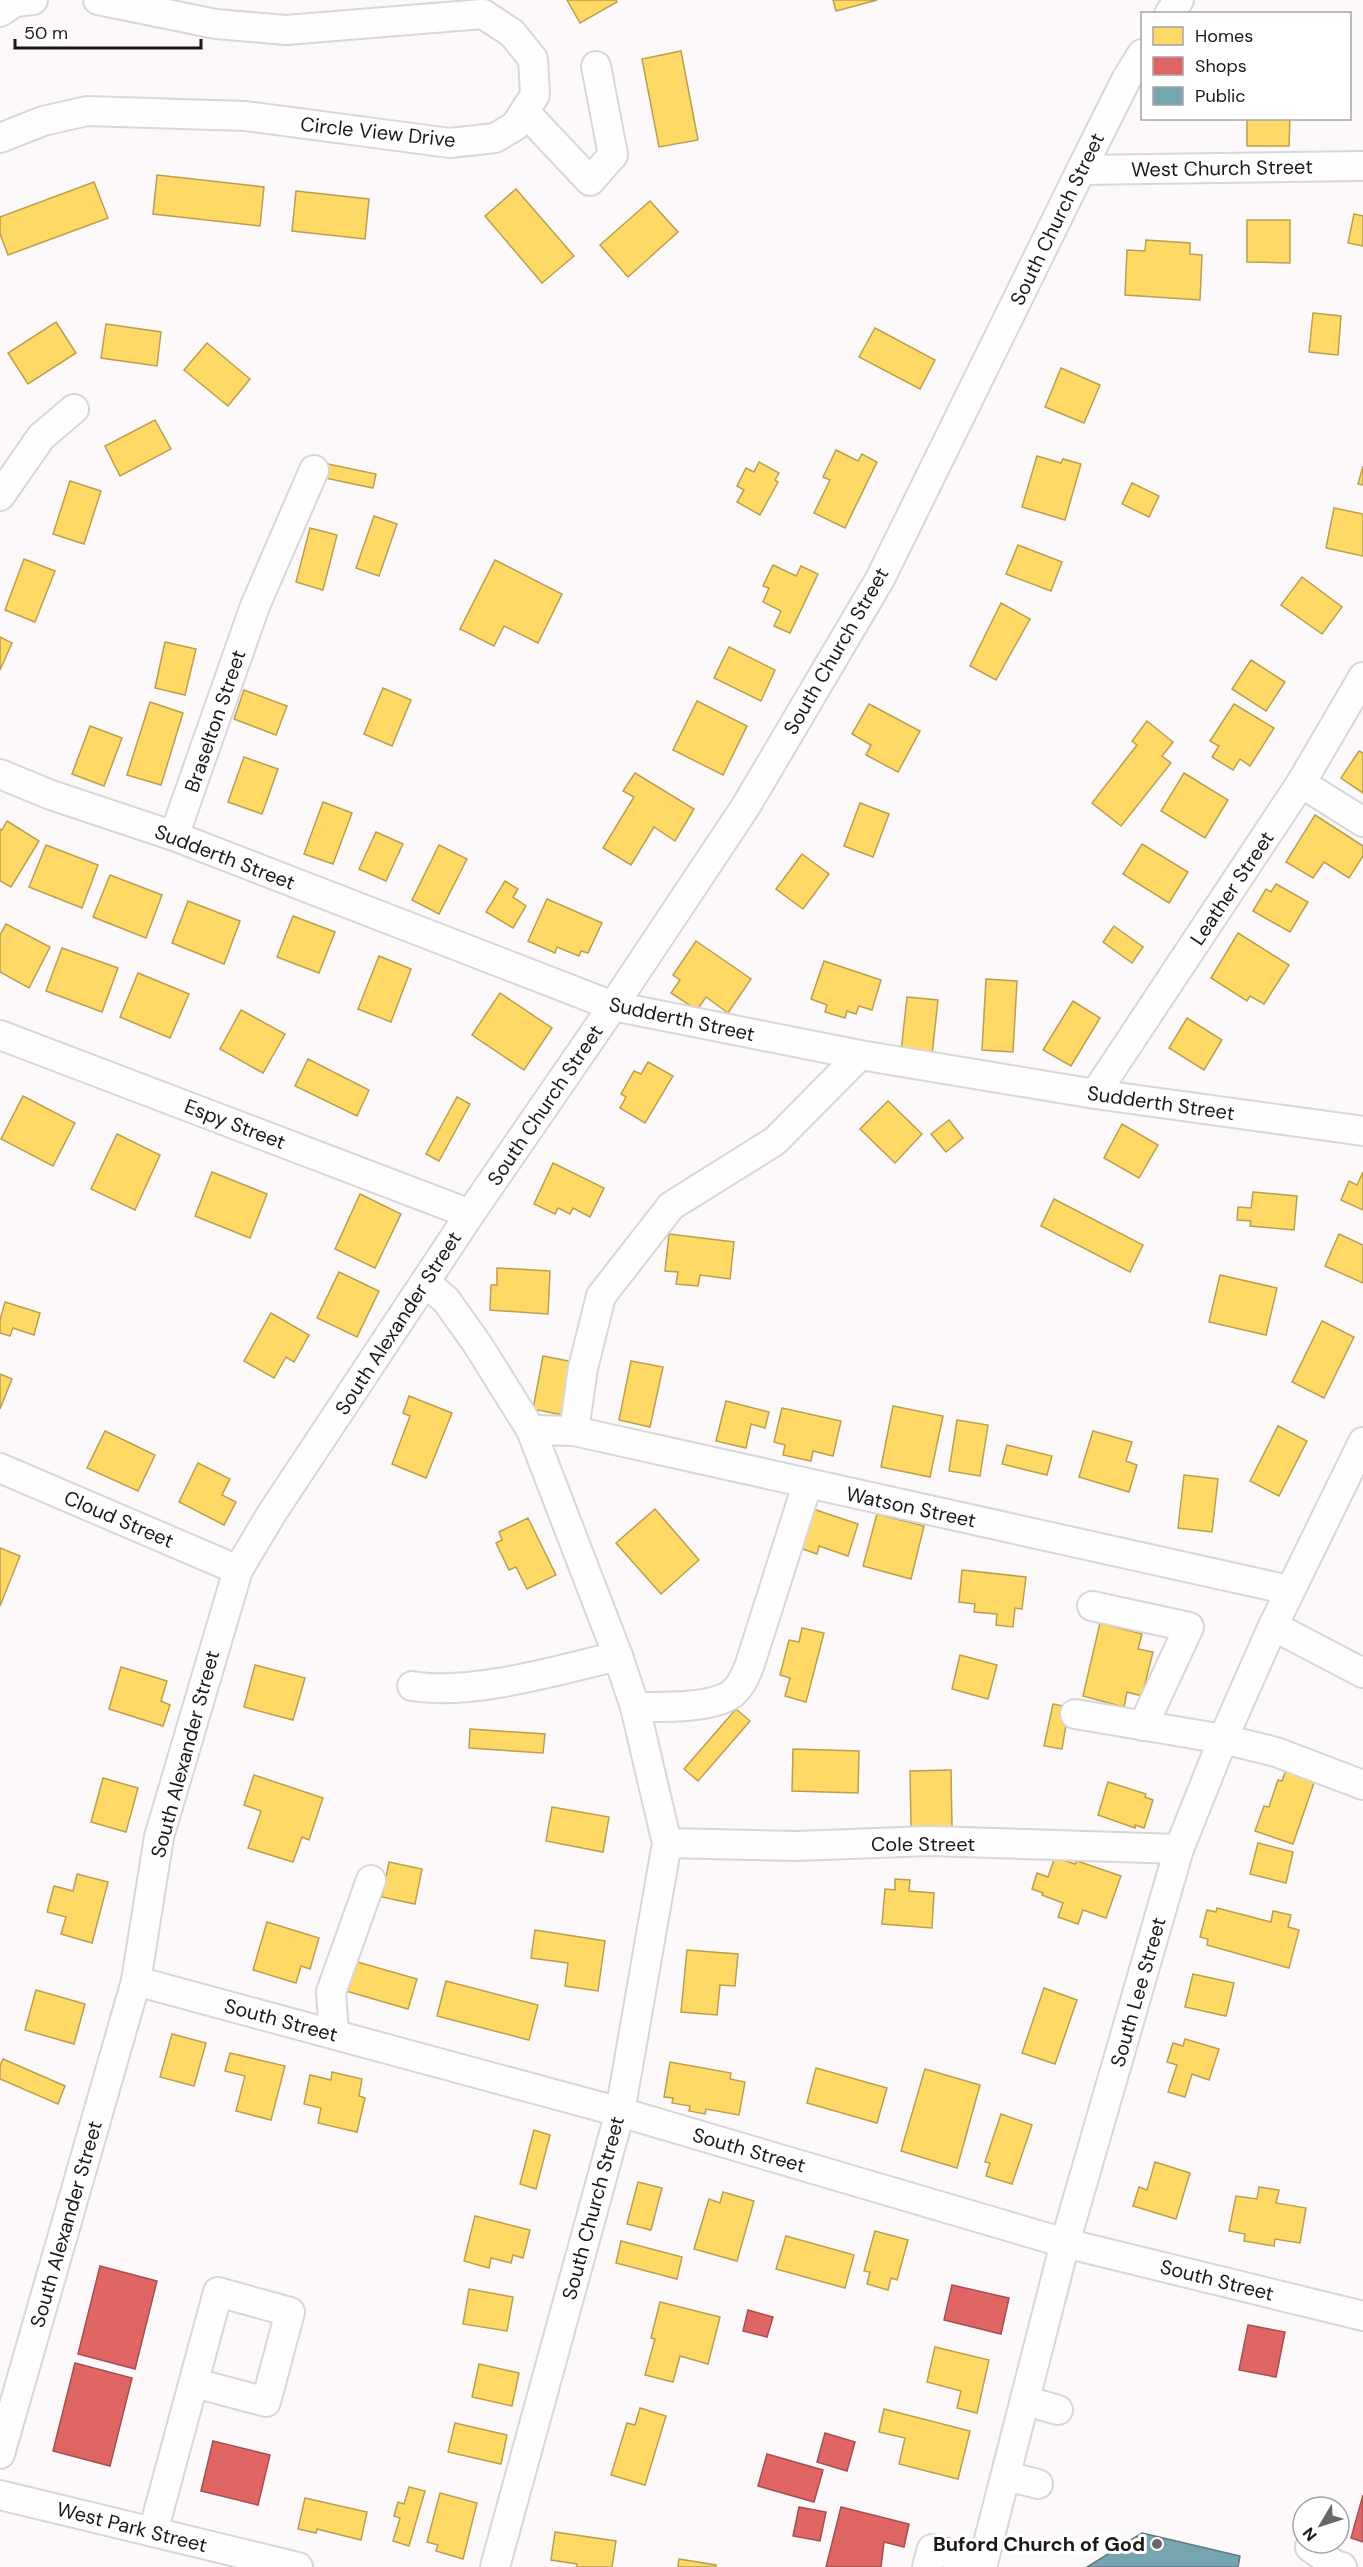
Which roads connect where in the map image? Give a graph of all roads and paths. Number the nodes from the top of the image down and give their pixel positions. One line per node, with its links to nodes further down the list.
1 (33, 0): 4 (street)
2 (98, 0): 3 (street, Circle View Drive)
3 (378, 11): 7 (street, Circle View Drive)
4 (0, 12)
5 (1141, 57): 10 (street, South Church Street)
6 (596, 66): 7 (street)
7 (525, 112): 8 (street, Circle View Drive)
8 (0, 138)
9 (1363, 166): 10 (street, West Church Street)
10 (1081, 170): 19 (street, South Church Street)
11 (74, 409): 13 (street)
12 (314, 470): 18 (street, Braselton Street)
13 (0, 496)
14 (1363, 678): 16 (street, Leather Street)
15 (0, 774): 18 (street, Sudderth Street)
16 (1301, 783): 17 (street); 22 (street, Leather Street)
17 (1363, 822)
18 (174, 836): 19 (street, Sudderth Street)
19 (613, 1006): 21 (street, Sudderth Street); 24 (street, South Church Street)
20 (0, 1035): 24 (street, Espy Street)
21 (860, 1055): 22 (street, Sudderth Street); 27 (street)
22 (1095, 1094): 23 (street, Sudderth Street)
23 (1363, 1131)
24 (470, 1214): 25 (street, South Alexander Street)
25 (426, 1283): 26 (street); 31 (street, South Alexander Street)
26 (531, 1430): 27 (street, Watson Street); 35 (street)
27 (574, 1431): 30 (street, Watson Street)
28 (1363, 1442): 32 (street, South Lee Street)
29 (0, 1468): 31 (street, Cloud Street)
30 (807, 1485): 32 (street, Watson Street); 38 (street)
31 (238, 1570): 46 (street, South Alexander Street)
32 (1289, 1590): 34 (street, South Lee Street)
33 (1092, 1606): 40 (street)
34 (1273, 1626): 36 (street); 41 (street, South Lee Street)
35 (618, 1656): 37 (street); 38 (street)
36 (1363, 1673)
37 (412, 1686)
38 (635, 1707): 43 (street)
39 (1075, 1714): 40 (street)
40 (1143, 1726): 41 (street)
41 (1223, 1738): 42 (street); 44 (street, South Lee Street)
42 (1363, 1785)
43 (667, 1843): 44 (street, Cole Street); 48 (street, South Church Street)
44 (1179, 1849): 49 (street, South Lee Street)
45 (371, 1880): 47 (street)
46 (136, 1981): 47 (street, South Street); 54 (street, South Alexander Street)
47 (334, 2034): 48 (street, South Street)
48 (620, 2112): 49 (street, South Street); 62 (street, South Church Street)
49 (1065, 2243): 50 (street, South Street); 52 (street, South Lee Street)
50 (1363, 2316)
51 (195, 2383): 58 (street)
52 (1026, 2401): 53 (street); 55 (street, South Lee Street)
53 (1058, 2410)
54 (0, 2454)
55 (1006, 2476): 56 (street); 60 (street, South Lee Street)
56 (1038, 2484)
57 (0, 2495): 58 (street, West Park Street)
58 (153, 2532): 61 (street, West Park Street)
59 (1321, 2555): 64 (street)
60 (983, 2565): 63 (street)
61 (298, 2567)
62 (495, 2567)
63 (927, 2567)
64 (1342, 2567)

